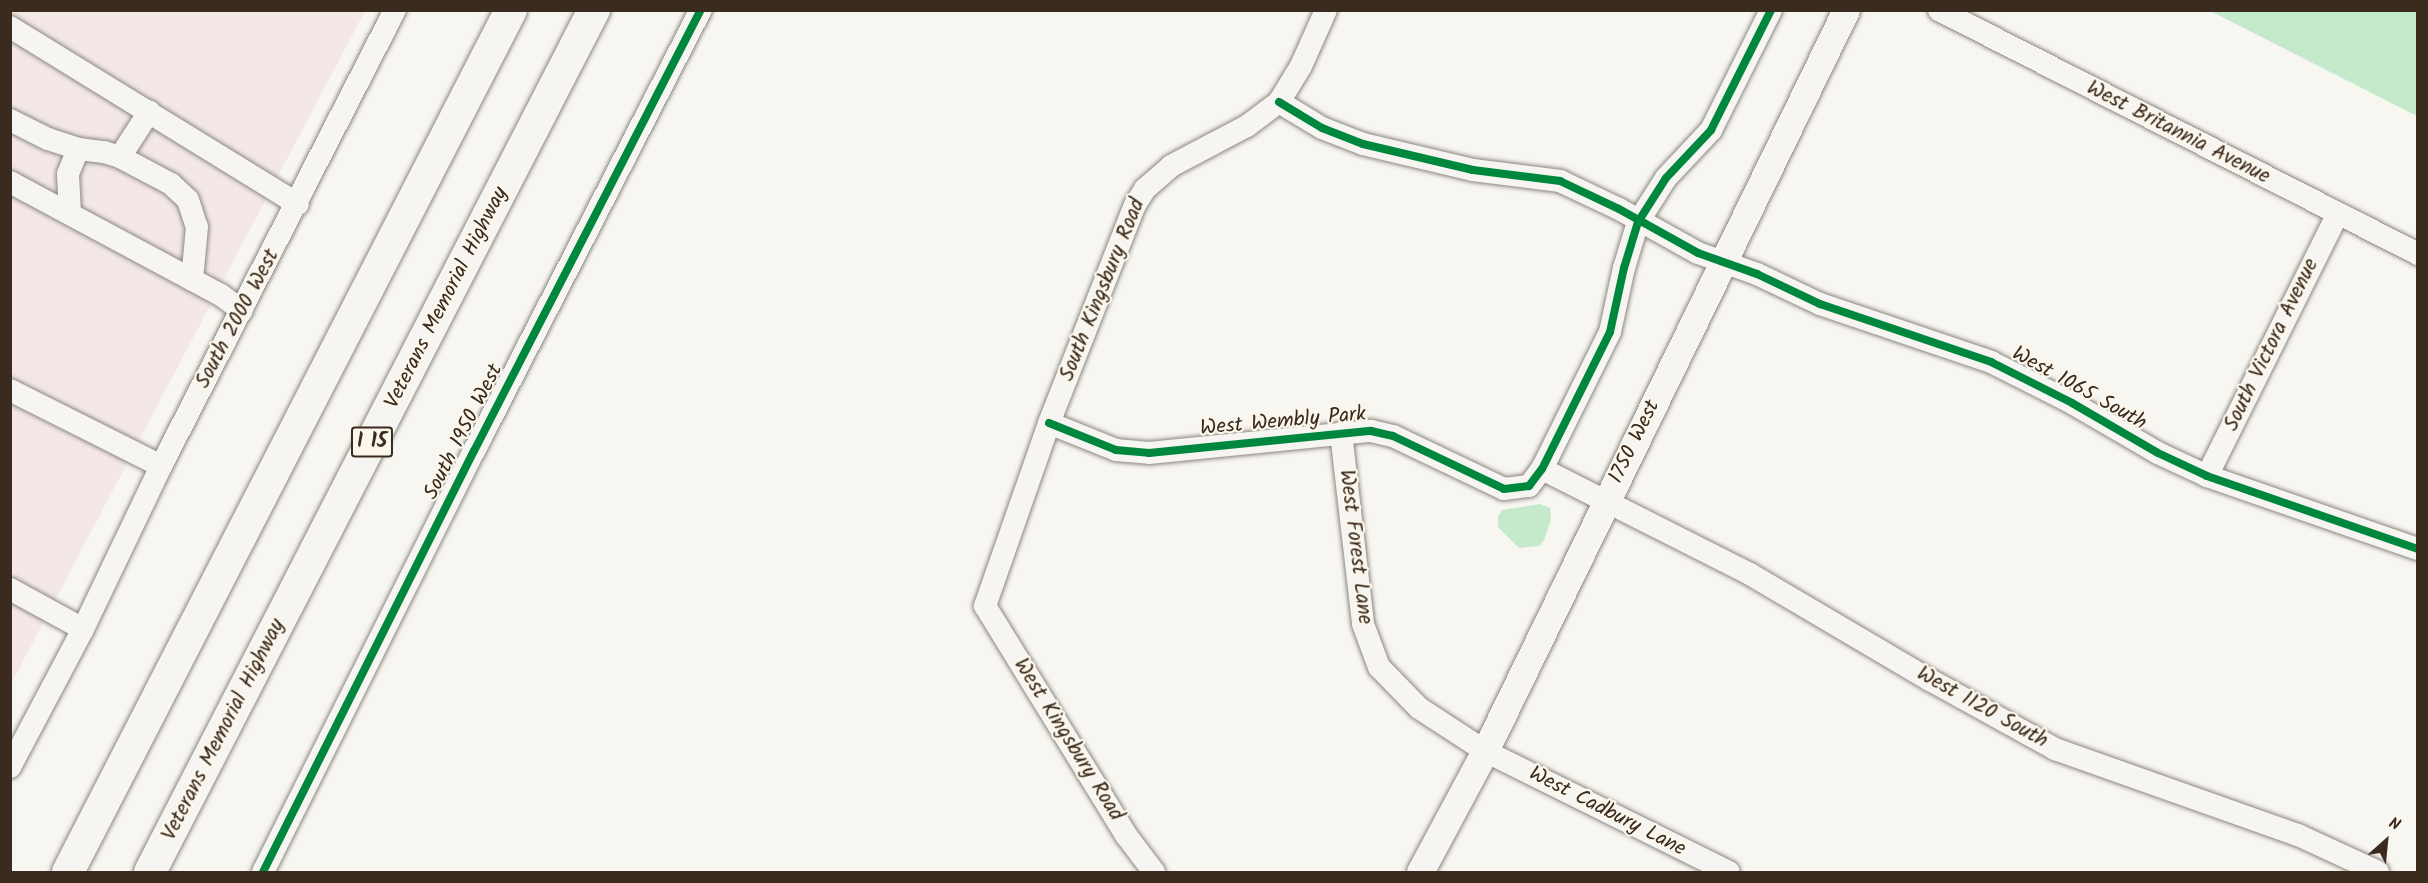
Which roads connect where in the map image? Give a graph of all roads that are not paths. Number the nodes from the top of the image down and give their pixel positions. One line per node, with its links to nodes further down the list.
1 (395, 10): 16 (street, South 2000 West)
2 (511, 10): 38 (highway)
3 (594, 10): 39 (highway, Veterans Memorial Highway / I 15)
4 (701, 10): 40 (street, South 1950 West)
5 (1326, 10): 10 (street, South Kingsbury Road)
6 (1771, 10): 19 (street)
7 (1846, 10): 21 (main road, 1750 West)
8 (1940, 10): 18 (street, West Britannia Avenue)
9 (10, 27): 11 (street)
10 (1279, 102): 19 (street, West 1065 South); 25 (street, South Kingsbury Road)
11 (149, 112): 14 (street); 16 (street)
12 (10, 120): 13 (street)
13 (78, 149): 14 (street); 17 (street)
14 (120, 157): 22 (street)
15 (10, 182): 17 (street)
16 (298, 204): 23 (street, South 2000 West)
17 (70, 214): 22 (street)
18 (2337, 215): 20 (street, West Britannia Avenue); 29 (street, South Victora Avenue)
19 (1638, 222): 21 (street, West 1065 South); 28 (street)
20 (2418, 254)
21 (1722, 262): 29 (street, West 1065 South); 30 (main road, 1750 West)
22 (192, 280): 23 (street)
23 (242, 312): 27 (street, South 2000 West)
24 (10, 390): 27 (street)
25 (1048, 423): 26 (street, West Wembly Park); 33 (street, South Kingsbury Road)
26 (1341, 433): 28 (street, West Wembly Park); 35 (street, West Forest Lane)
27 (161, 466): 34 (street, South 2000 West)
28 (1542, 469): 30 (street)
29 (2207, 476): 31 (street, West 1065 South)
30 (1606, 501): 35 (main road, 1750 West); 43 (street, West 1120 South)
31 (2418, 549)
32 (10, 589): 34 (street)
33 (985, 606): 41 (street, West Kingsbury Road)
34 (83, 629): 36 (street, South 2000 West)
35 (1485, 751): 37 (street, West Cadbury Lane); 42 (main road, 1750 West)
36 (10, 767)
37 (1720, 871)
38 (68, 873)
39 (150, 873)
40 (263, 873)
41 (1154, 873)
42 (1420, 873)
43 (2378, 873)

